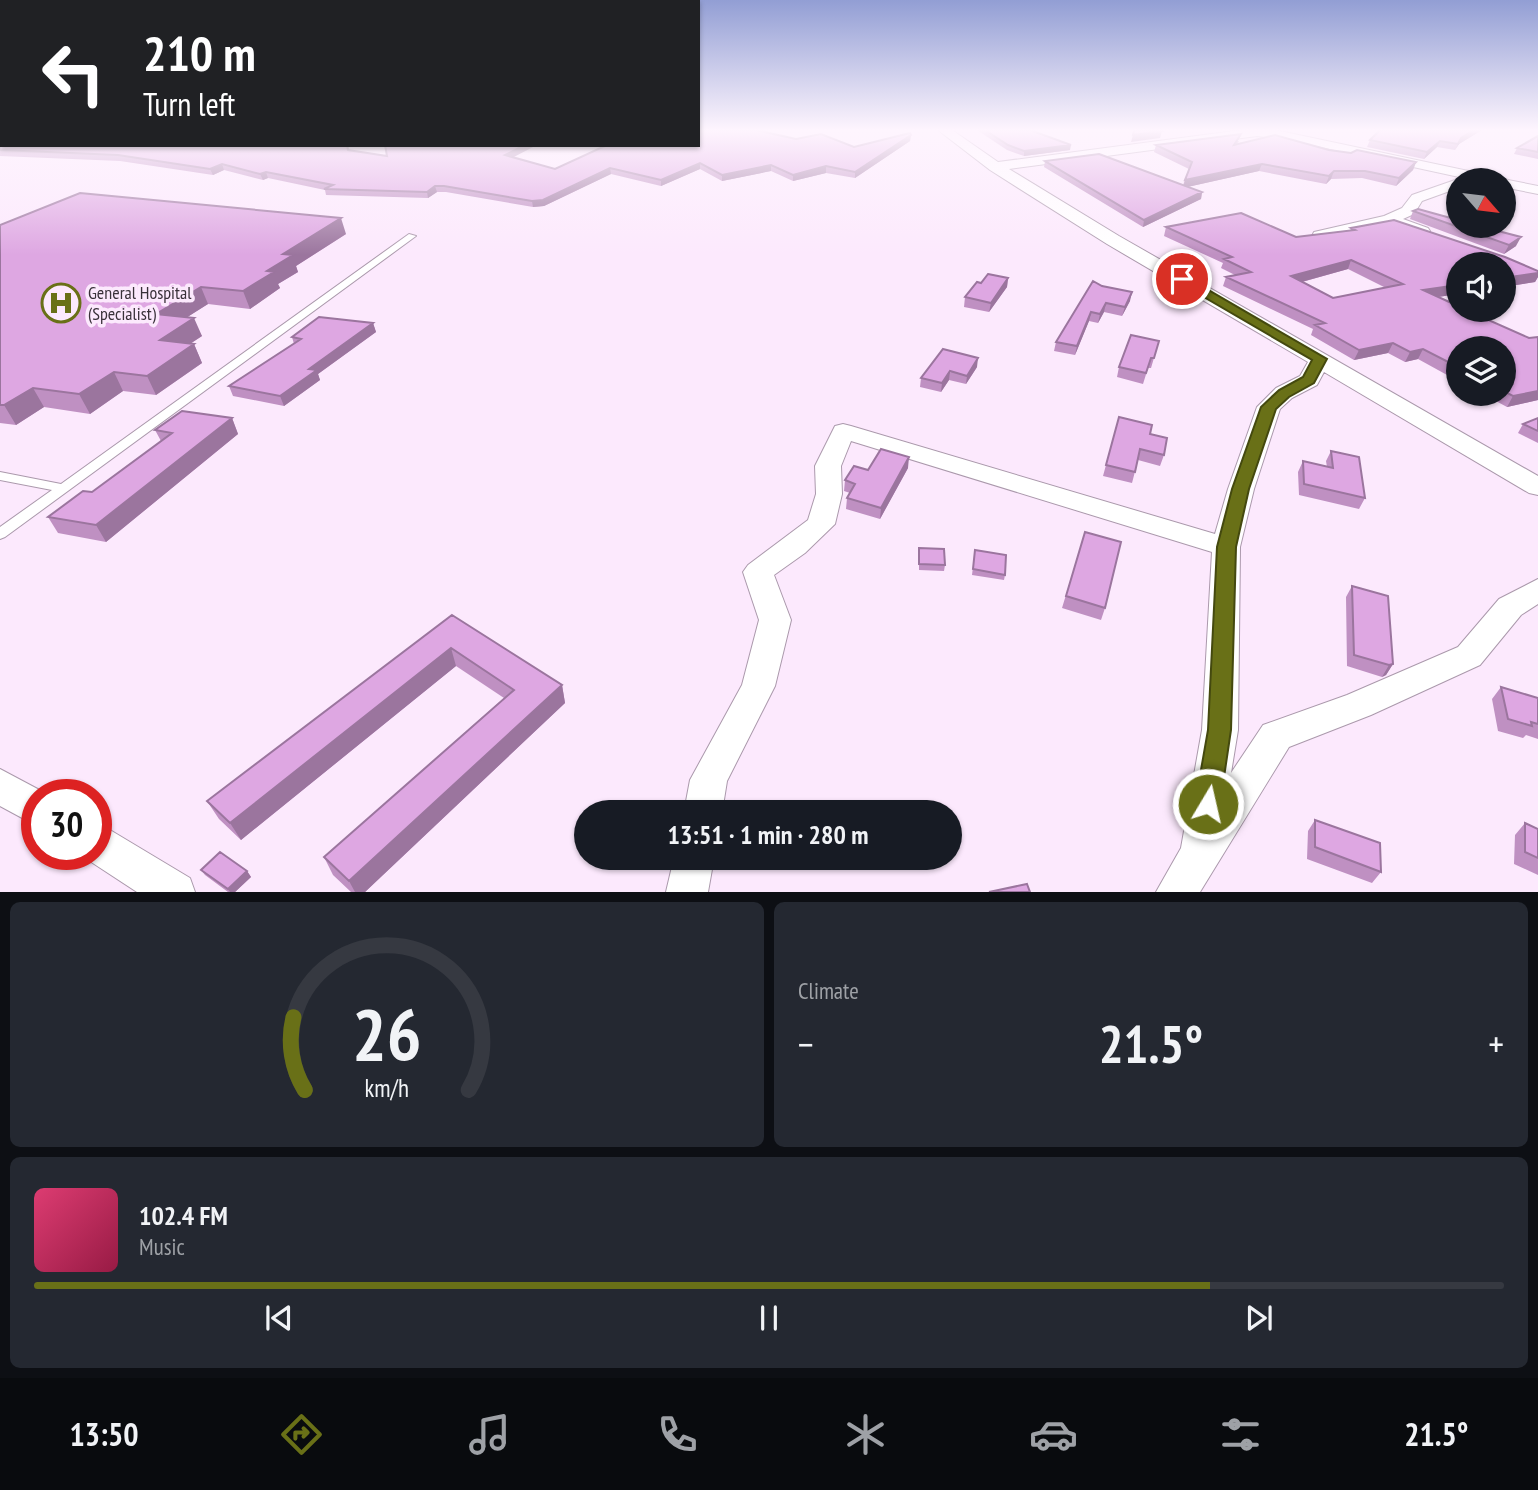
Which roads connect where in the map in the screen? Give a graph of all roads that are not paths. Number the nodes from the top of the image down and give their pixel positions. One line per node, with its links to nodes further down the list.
1 (1002, 172): 9 (street)
2 (1516, 186): 4 (street)
3 (1446, 187): 5 (street)
4 (1538, 190)
5 (1389, 220): 7 (street); 8 (street)
6 (412, 236): 12 (lane)
7 (1320, 236)
8 (1438, 236)
9 (1320, 359): 11 (street); 14 (street)
10 (0, 476): 12 (lane)
11 (1538, 487)
12 (62, 488): 13 (lane)
13 (0, 534)
14 (1226, 547): 18 (street); 20 (street)
15 (1538, 590): 20 (street)
16 (0, 786): 17 (street)
17 (21, 799)
18 (705, 800)
19 (112, 854): 22 (street)
20 (1200, 854): 24 (street)
21 (691, 870): 23 (street)
22 (175, 891)
23 (687, 891)
24 (1176, 891)

